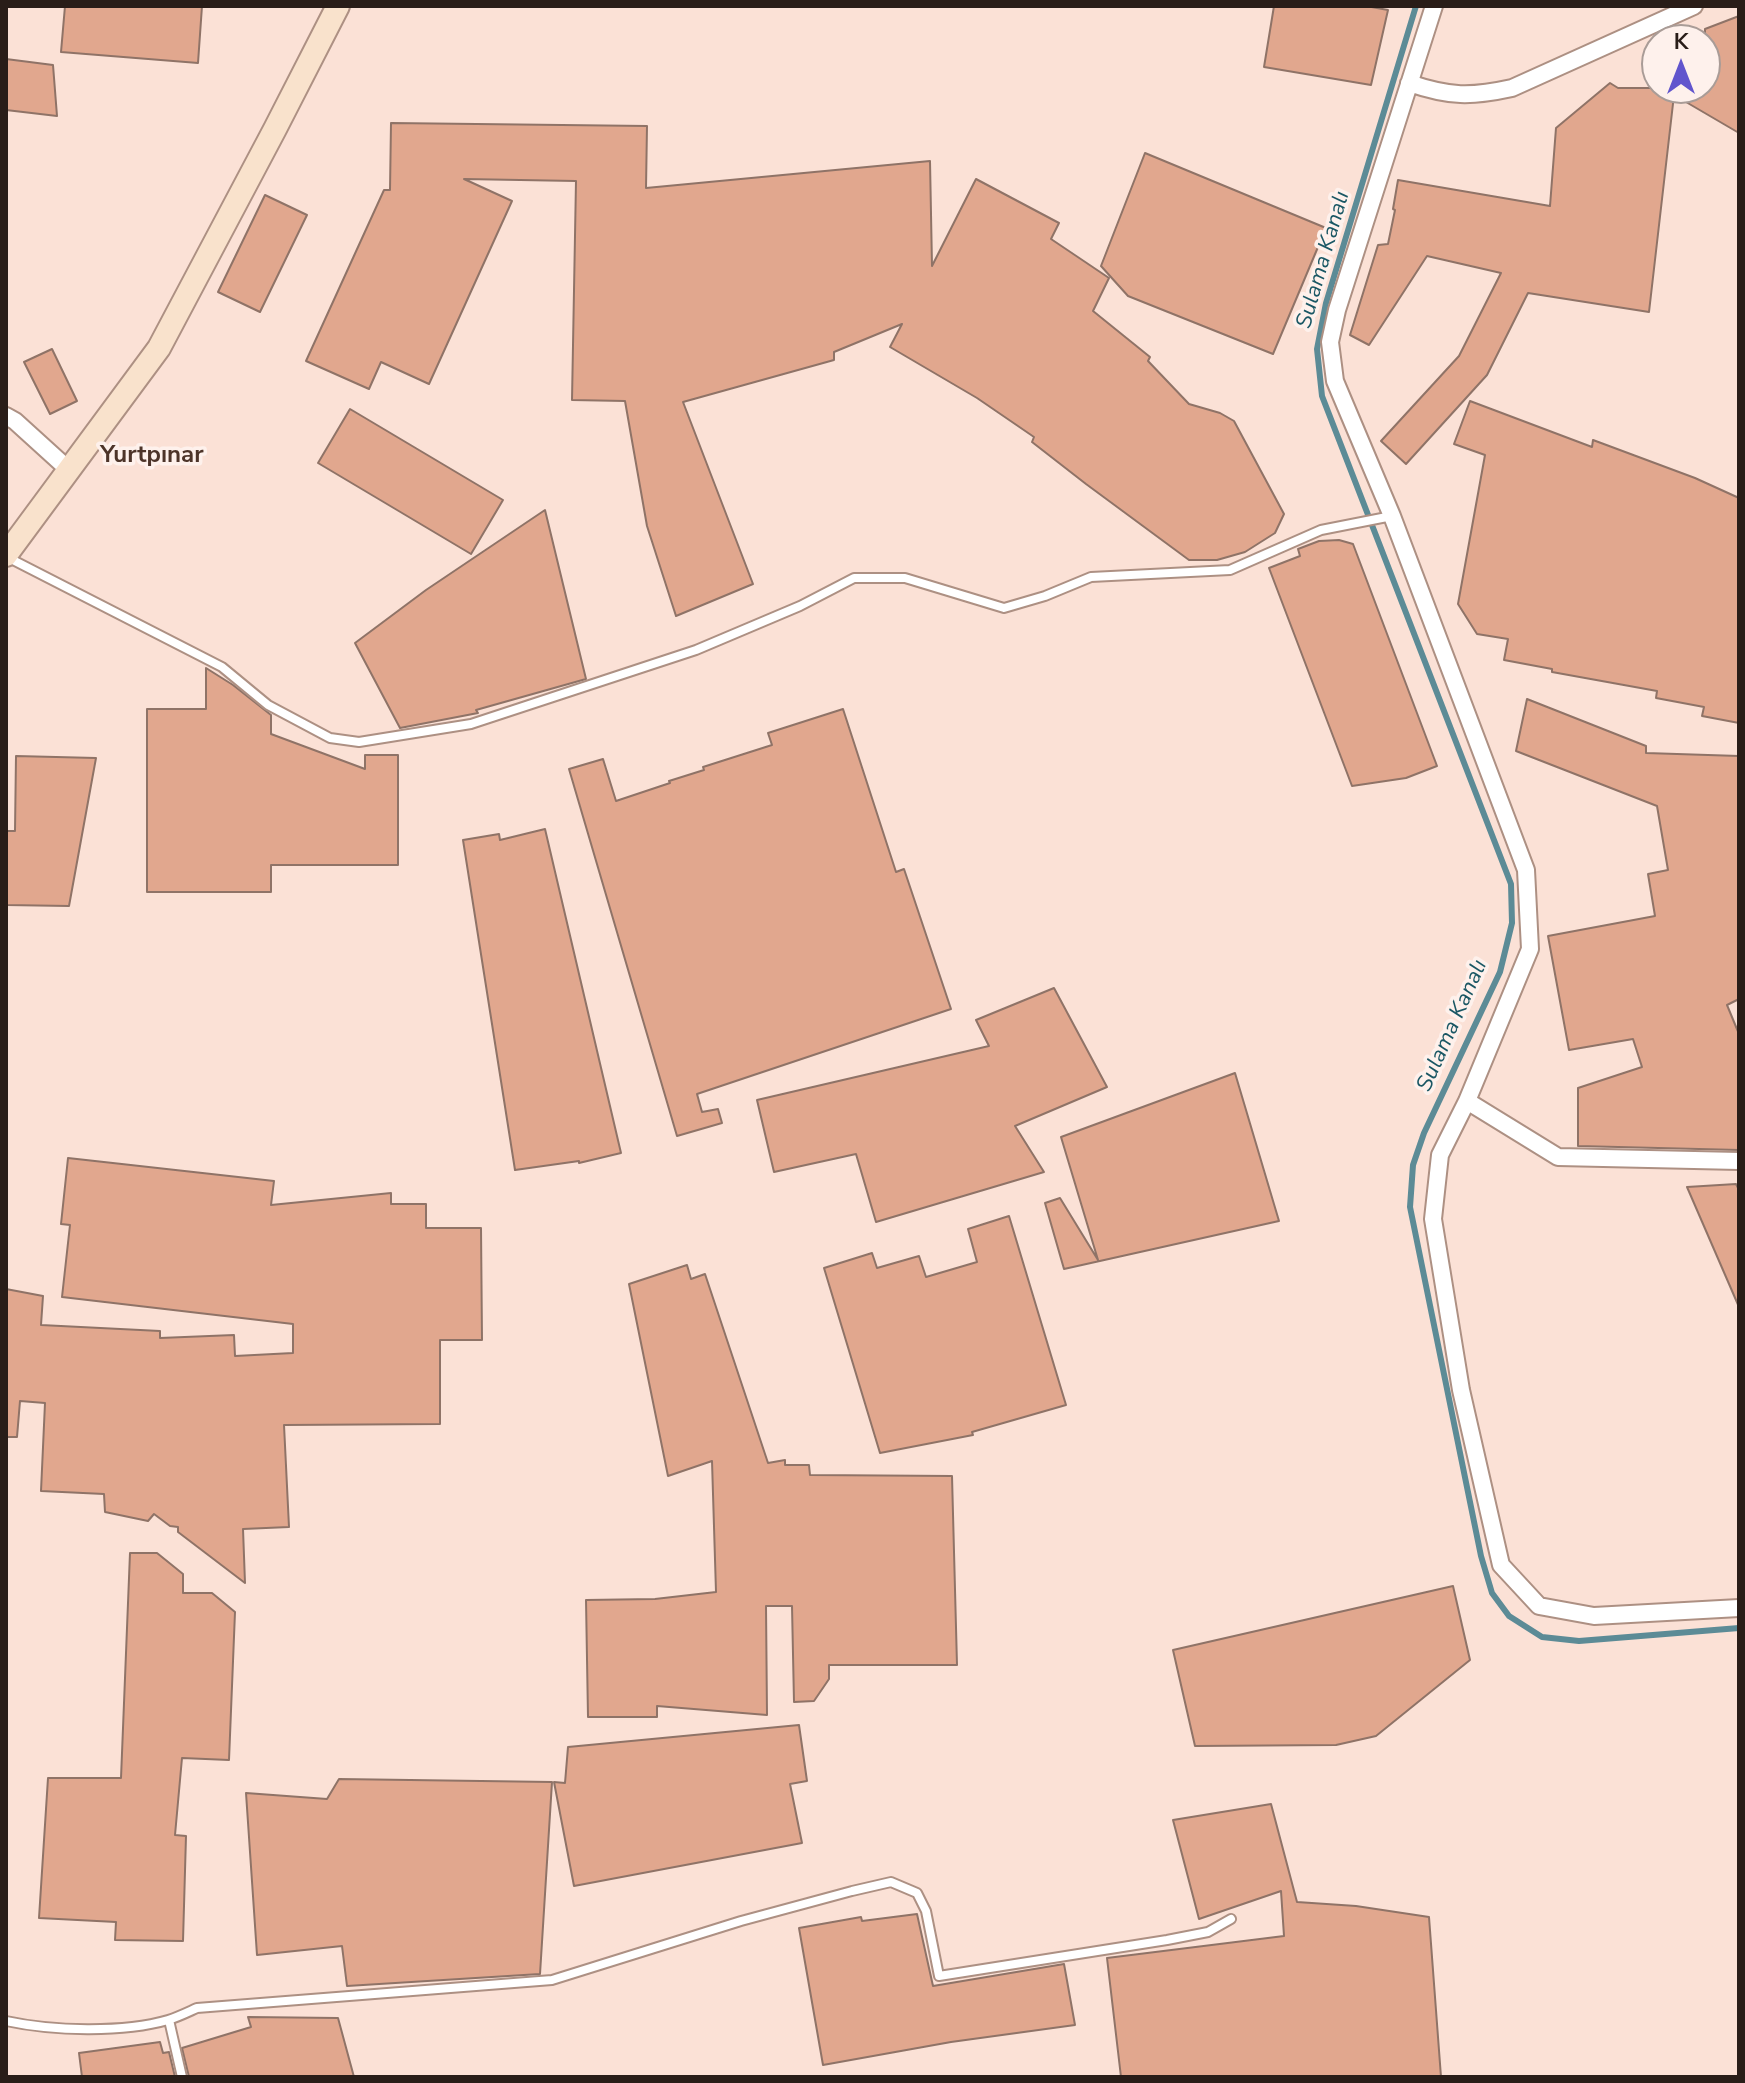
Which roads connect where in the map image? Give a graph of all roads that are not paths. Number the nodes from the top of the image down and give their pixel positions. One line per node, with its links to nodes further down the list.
1 (338, 6): 6 (street)
2 (1434, 6): 4 (street)
3 (1694, 6): 4 (street)
4 (1409, 83): 7 (street)
5 (6, 416): 6 (street)
6 (69, 470): 8 (street)
7 (1392, 516): 8 (lane); 9 (street)
8 (6, 556)
9 (1467, 1101): 10 (street); 11 (street)
10 (1739, 1161)
11 (1739, 1608)
12 (1231, 1919): 13 (lane)
13 (169, 2020): 14 (lane); 15 (lane)
14 (6, 2021)
15 (182, 2077)

